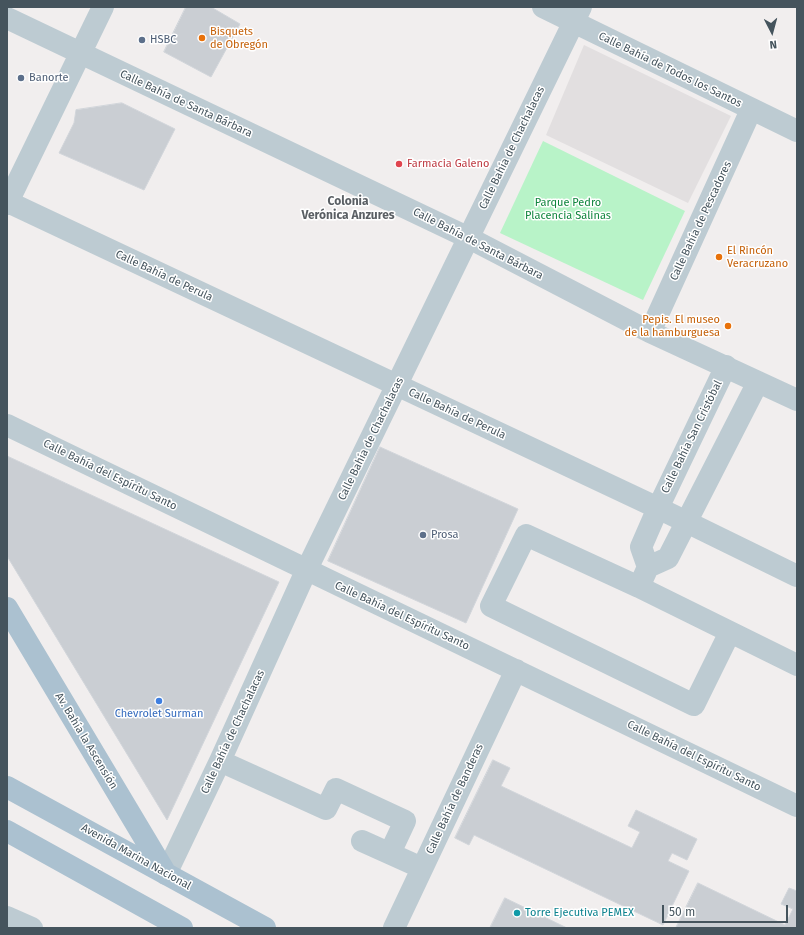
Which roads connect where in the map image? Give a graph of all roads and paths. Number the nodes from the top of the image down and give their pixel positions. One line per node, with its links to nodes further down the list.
1 (103, 7): 5 (street)
2 (543, 7): 3 (street, Calle Bahía de Todos los Santos)
3 (577, 14): 6 (street, Calle Bahía de Todos los Santos); 9 (street, Calle Bahía de Chachalacas)
4 (7, 18): 5 (street, Calle Bahía de Santa Bárbara)
5 (80, 54): 8 (street); 9 (street, Calle Bahía de Santa Bárbara)
6 (751, 110): 7 (street, Calle Bahía de Todos los Santos); 10 (street, Calle Bahía de Pescadores)
7 (797, 132)
8 (7, 203): 13 (street, Calle Bahía de Perula)
9 (469, 238): 10 (street, Calle Bahía de Santa Bárbara); 13 (street, Calle Bahía de Chachalacas)
10 (650, 332): 11 (street, Calle Bahía de Santa Bárbara)
11 (726, 366): 12 (street, Calle Bahía de Santa Bárbara); 16 (street, Calle Bahía San Cristóbal)
12 (758, 382): 14 (street, Calle Bahía de Santa Bárbara); 17 (street)
13 (397, 386): 16 (street, Calle Bahía de Perula); 19 (street, Calle Bahía de Chachalacas)
14 (797, 400)
15 (7, 425): 19 (street, Calle Bahía del Espíritu Santo)
16 (658, 508): 17 (street, Calle Bahía de Perula); 18 (street, Calle Bahía San Cristóbal)
17 (686, 521): 18 (street); 20 (street, Calle Bahía de Perula)
18 (648, 567): 21 (street)
19 (306, 571): 25 (street, Calle Bahía del Espíritu Santo); 26 (street, Calle Bahía de Chachalacas)
20 (797, 576)
21 (639, 587): 23 (street); 23 (street)
22 (7, 608): 33 (main road, Av. Bahía la Ascensión)
23 (730, 632): 24 (street)
24 (797, 665)
25 (516, 670): 28 (street, Calle Bahía del Espíritu Santo); 32 (street, Calle Bahía de Banderas)
26 (220, 761): 31 (street); 33 (street, Calle Bahía de Chachalacas)
27 (7, 787): 33 (main road, Avenida Marina Nacional)
28 (797, 806)
29 (7, 832): 35 (main road)
30 (362, 841): 31 (street)
31 (390, 853): 32 (street)
32 (422, 868): 39 (street, Calle Bahía de Banderas)
33 (166, 874): 38 (main road, Avenida Marina Nacional)
34 (7, 917): 36 (street)
35 (164, 923): 37 (main road)
36 (32, 928)
37 (182, 928)
38 (265, 928)
39 (394, 928)

